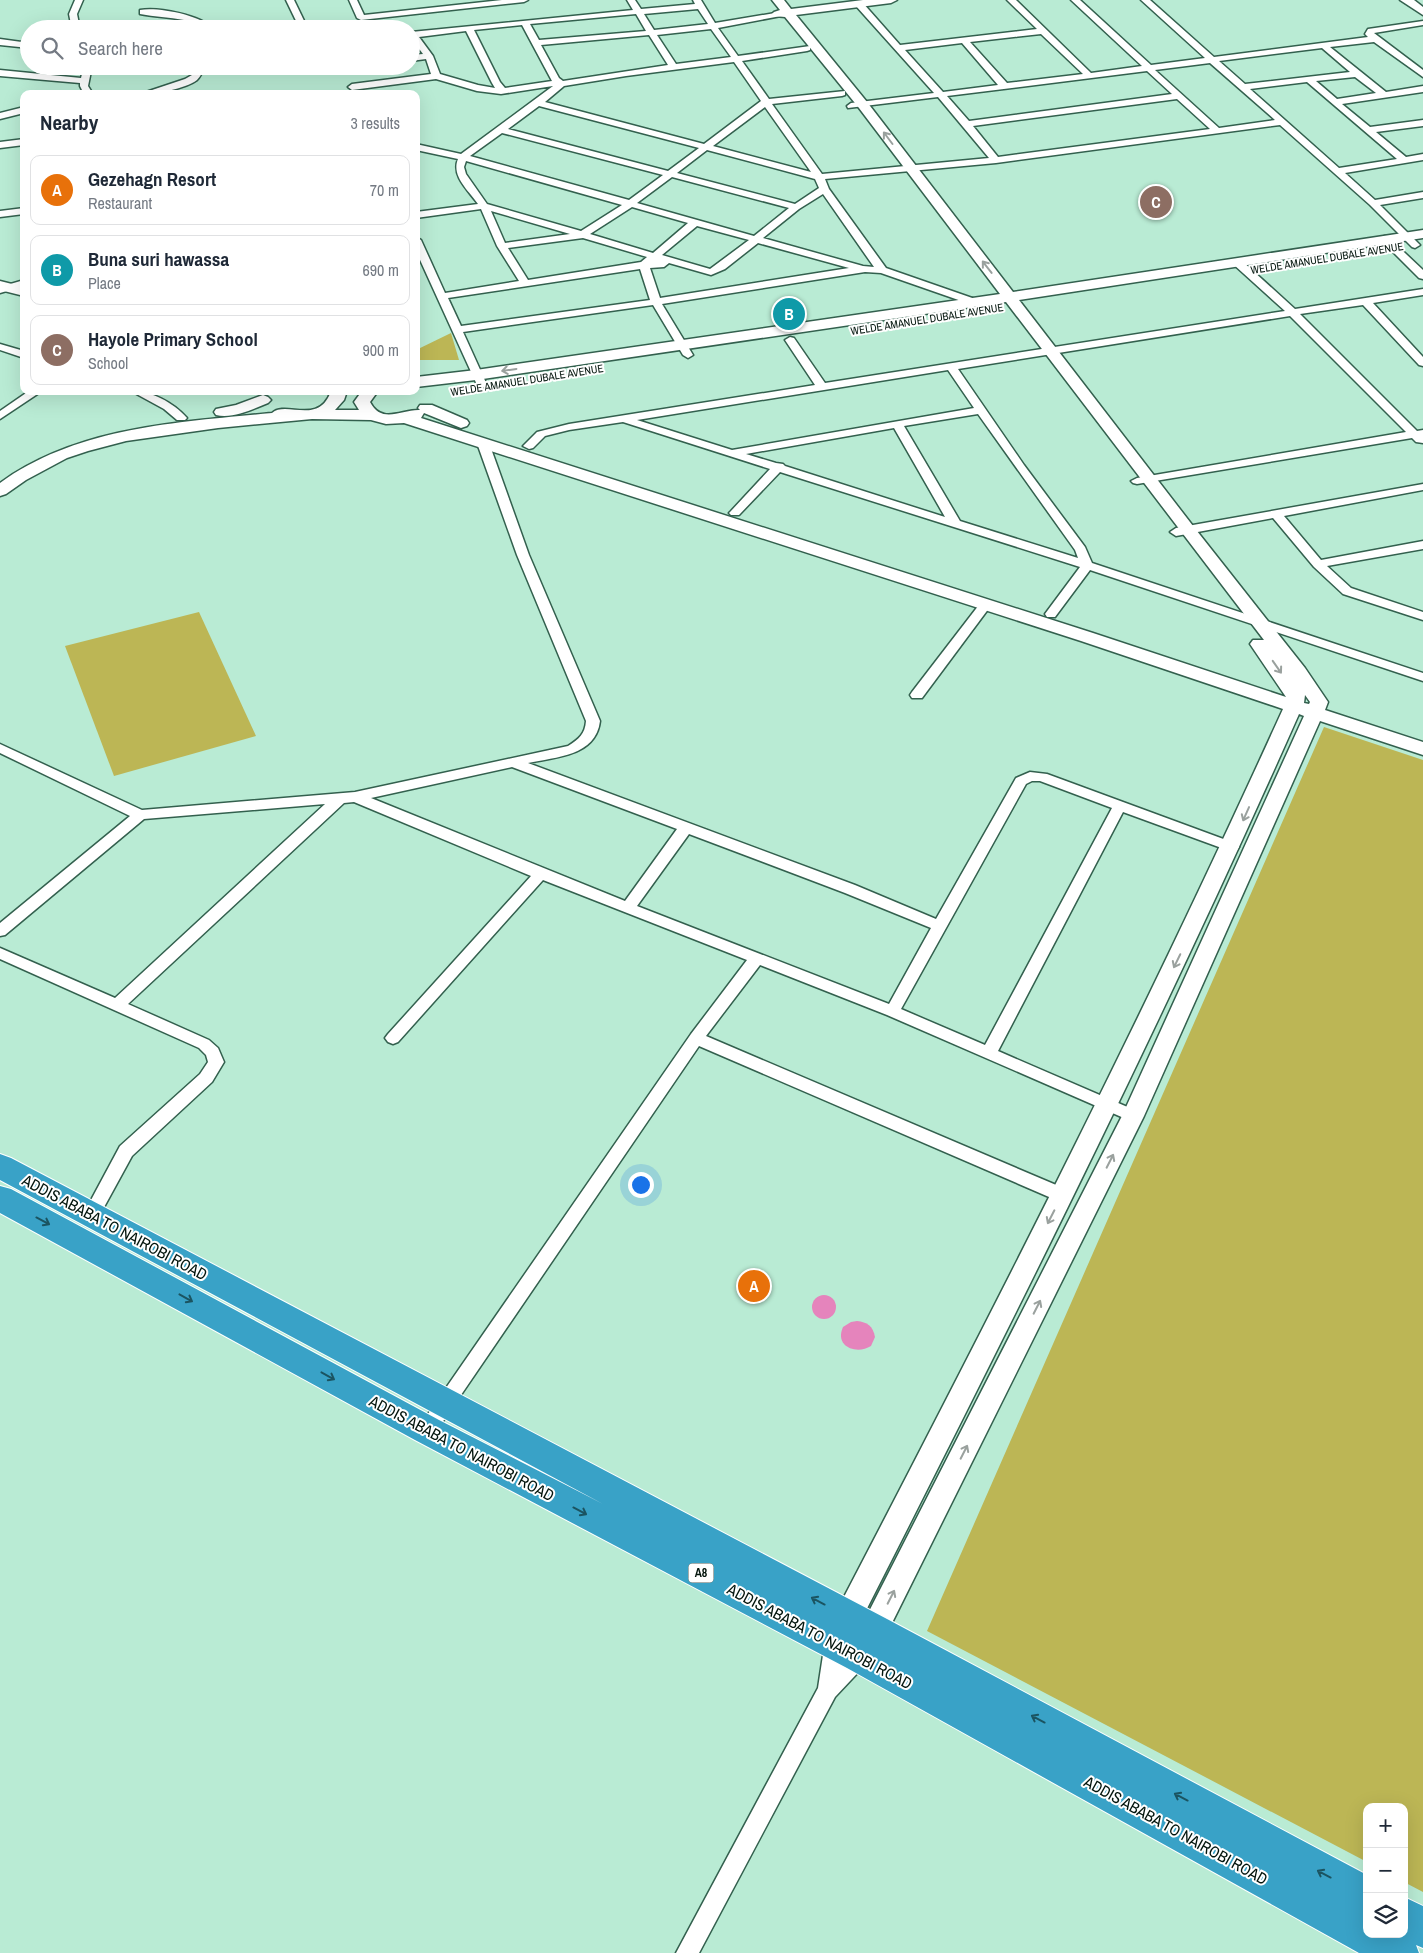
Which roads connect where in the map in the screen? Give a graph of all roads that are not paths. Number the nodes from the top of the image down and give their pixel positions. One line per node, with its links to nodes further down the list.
1 (79, 0): 22 (street)
2 (290, 0): 24 (street)
3 (353, 0): 21 (street)
4 (415, 0): 17 (street)
5 (524, 0): 17 (street)
6 (631, 0): 19 (street)
7 (891, 0): 13 (main road)
8 (1011, 0): 29 (street)
9 (1075, 0): 46 (street)
10 (1145, 0): 44 (street)
11 (1406, 0): 20 (main road)
12 (1418, 0): 15 (main road)
13 (855, 2): 16 (main road); 40 (street)
14 (699, 3): 19 (street); 27 (street)
15 (1423, 4)
16 (778, 7): 27 (street); 39 (main road); 71 (main road)
17 (420, 11): 21 (street)
18 (143, 12): 23 (street)
19 (638, 12): 25 (street); 30 (street)
20 (1423, 12)
21 (361, 18)
22 (74, 20)
23 (192, 20)
24 (300, 20)
25 (525, 22): 28 (street); 35 (street)
26 (1423, 23): 32 (street)
27 (713, 26): 30 (street); 43 (street)
28 (469, 28): 31 (street); 63 (street)
29 (1042, 31): 33 (street); 53 (street)
30 (651, 33): 35 (street); 45 (street)
31 (420, 34)
32 (1374, 38): 38 (street); 49 (street)
33 (964, 40): 40 (street); 58 (street)
34 (0, 42): 36 (street)
35 (536, 43): 56 (street)
36 (20, 45)
37 (420, 45): 41 (street)
38 (1324, 46): 44 (street); 48 (street)
39 (807, 48): 43 (street); 64 (main road)
40 (898, 48): 66 (street)
41 (429, 56): 42 (street); 52 (street)
42 (420, 57)
43 (737, 59): 45 (street); 68 (street)
44 (1213, 60): 46 (street); 59 (street)
45 (673, 66): 56 (street)
46 (1150, 69): 53 (street); 67 (street)
47 (0, 73): 55 (street)
48 (1357, 74): 54 (street); 65 (street)
49 (1423, 74)
50 (86, 75): 55 (street)
51 (196, 75): 62 (street)
52 (436, 76): 57 (street); 63 (street)
53 (1090, 76): 58 (street)
54 (1309, 80): 59 (street); 69 (street)
55 (85, 82): 61 (street)
56 (559, 84): 63 (street); 70 (street)
57 (352, 86)
58 (1005, 87): 66 (street)
59 (1244, 87): 74 (street)
60 (1423, 89): 65 (street)
61 (86, 90)
62 (160, 90)
63 (503, 91)
64 (842, 93): 68 (street); 71 (main road)
65 (1384, 94): 69 (street)
66 (940, 95): 71 (street); 76 (street)
67 (1179, 96): 76 (street); 78 (street)
68 (766, 102): 83 (street); 91 (street)
69 (1335, 102): 79 (street)
70 (538, 103): 77 (street); 83 (street)
71 (857, 105): 88 (main road)
72 (20, 111): 73 (street)
73 (0, 116)
74 (1282, 122): 78 (street); 89 (street)
75 (1423, 123): 79 (street)
76 (967, 124): 86 (street)
77 (502, 130): 85 (street); 90 (street)
78 (1216, 130): 86 (street)
79 (1369, 130): 87 (street)
80 (20, 142): 81 (street)
81 (0, 145)
82 (420, 148): 85 (street)
83 (705, 148): 90 (street); 91 (street)
84 (1423, 157): 87 (street)
85 (463, 158): 95 (street); 96 (street)
86 (996, 160): 88 (street)
87 (1404, 160): 89 (street)
88 (906, 170): 91 (street); 123 (main road)
89 (1338, 171): 94 (street)
90 (669, 175): 95 (street); 97 (street)
91 (819, 177): 92 (street)
92 (824, 189): 97 (street); 113 (street)
93 (1423, 195): 94 (street)
94 (1373, 203): 104 (street)
95 (630, 204): 101 (street); 102 (street)
96 (484, 206): 100 (street); 102 (street); 106 (street)
97 (796, 207): 103 (street)
98 (20, 212): 99 (street)
99 (0, 214)
100 (420, 214)
101 (695, 222): 103 (street); 108 (street)
102 (580, 236): 106 (street); 108 (street)
103 (757, 238): 109 (street); 112 (street)
104 (1417, 240): 105 (main road, WELDE AMANUEL DUBALE AVENUE)
105 (1390, 244): 111 (main road, WELDE AMANUEL DUBALE AVENUE); 114 (street)
106 (502, 246): 115 (street)
107 (420, 249): 120 (street)
108 (653, 257): 109 (street); 110 (street)
109 (678, 264): 110 (street)
110 (644, 265): 115 (street); 121 (street)
111 (1242, 266): 123 (main road, WELDE AMANUEL DUBALE AVENUE); 125 (street)
112 (865, 269): 113 (street); 121 (street)
113 (882, 270): 122 (street)
114 (1423, 276)
115 (525, 282): 120 (street)
116 (20, 283): 117 (main road)
117 (2, 284): 118 (main road)
118 (20, 291)
119 (1423, 292): 124 (street)
120 (442, 296): 127 (street)
121 (656, 302): 127 (street); 130 (street)
122 (974, 302): 123 (main road); 126 (main road)
123 (1008, 302): 126 (main road, WELDE AMANUEL DUBALE AVENUE); 131 (main road)
124 (1366, 302): 125 (street); 133 (street)
125 (1292, 312): 131 (street); 154 (street)
126 (866, 323): 128 (main road, WELDE AMANUEL DUBALE AVENUE); 130 (main road)
127 (457, 330): 135 (street)
128 (790, 340): 130 (main road, WELDE AMANUEL DUBALE AVENUE); 138 (street)
129 (1, 349): 132 (street)
130 (685, 350): 135 (main road, WELDE AMANUEL DUBALE AVENUE)
131 (1046, 352): 134 (street); 161 (main road)
132 (20, 353)
133 (1423, 363)
134 (951, 367): 138 (street); 146 (street)
135 (479, 380): 136 (main road); 139 (main road, WELDE AMANUEL DUBALE AVENUE)
136 (420, 383)
137 (420, 385): 145 (main road)
138 (822, 387): 152 (street)
139 (439, 394)
140 (31, 395): 148 (street)
141 (144, 395): 150 (street)
142 (339, 395): 149 (main road)
143 (367, 395): 147 (main road)
144 (264, 396): 149 (main road); 150 (main road)
145 (426, 408): 151 (main road); 156 (main road)
146 (980, 410): 153 (street); 170 (street)
147 (372, 415): 149 (main road); 151 (main road)
148 (0, 416)
149 (300, 416): 160 (main road)
150 (181, 418): 159 (main road)
151 (405, 418): 155 (main road)
152 (623, 418): 156 (street); 157 (street)
153 (897, 424): 157 (street); 166 (street)
154 (1420, 437): 161 (street)
155 (482, 443): 171 (main road); 183 (street)
156 (529, 446): 164 (main road)
157 (734, 452): 158 (street)
158 (778, 466): 164 (street); 166 (street)
159 (4, 472): 160 (main road)
160 (25, 474): 163 (main road)
161 (1143, 480): 167 (main road)
162 (1423, 487): 165 (street)
163 (0, 491)
164 (735, 513): 172 (main road)
165 (1275, 513): 167 (street); 169 (street)
166 (956, 523): 170 (street)
167 (1182, 531): 173 (main road); 175 (main road)
168 (1423, 545): 169 (street)
169 (1318, 564): 174 (street)
170 (1087, 565): 172 (street); 173 (street)
171 (986, 604): 177 (street); 178 (main road)
172 (1052, 614): 178 (main road)
173 (1238, 614): 175 (street); 178 (main road, one-way to 178)
174 (1423, 616)
175 (1258, 622): 176 (street); 179 (main road)
176 (1423, 677)
177 (917, 695)
178 (1295, 700): 179 (main road); 189 (main road, one-way to 189)
179 (1317, 707): 180 (main road); 182 (main road); 202 (main road)
180 (1423, 738)
181 (0, 748): 187 (street)
182 (1423, 749)
183 (515, 763): 184 (street); 188 (street)
184 (355, 797): 185 (street); 190 (street)
185 (339, 799): 187 (street); 196 (street)
186 (1120, 805): 189 (street); 192 (street); 200 (street)
187 (140, 814): 193 (street)
188 (686, 827): 191 (street); 192 (street)
189 (1232, 847): 201 (main road, one-way to 201)
190 (541, 874): 191 (street); 198 (street)
191 (628, 907): 195 (street)
192 (940, 926): 197 (street)
193 (0, 931)
194 (0, 953): 196 (street)
195 (757, 958): 197 (street); 199 (street)
196 (118, 1004): 206 (street)
197 (892, 1011): 200 (street)
198 (394, 1038)
199 (696, 1038): 204 (street); 207 (street)
200 (989, 1053): 201 (street)
201 (1107, 1106): 202 (street); 204 (main road)
202 (1133, 1116): 208 (main road, one-way to 202)
203 (0, 1166): 206 (highway, ADDIS ABABA TO NAIROBI ROAD / A8)
204 (1062, 1195): 208 (main road, one-way to 208)
205 (0, 1198): 207 (highway, ADDIS ABABA TO NAIROBI ROAD / A8, one-way to 207)
206 (91, 1214): 207 (highway, ADDIS ABABA TO NAIROBI ROAD / A8)
207 (436, 1416): 208 (highway, ADDIS ABABA TO NAIROBI ROAD / A8)
208 (854, 1636): 209 (street); 209 (street); 210 (highway, ADDIS ABABA TO NAIROBI ROAD / A8, one-way to 208); 214 (highway, ADDIS ABABA TO NAIROBI ROAD / A8)
209 (828, 1690): 213 (street)
210 (1363, 1895)
211 (1408, 1920): 212 (highway)
212 (1423, 1928)
213 (687, 1953)
214 (1399, 1953)

